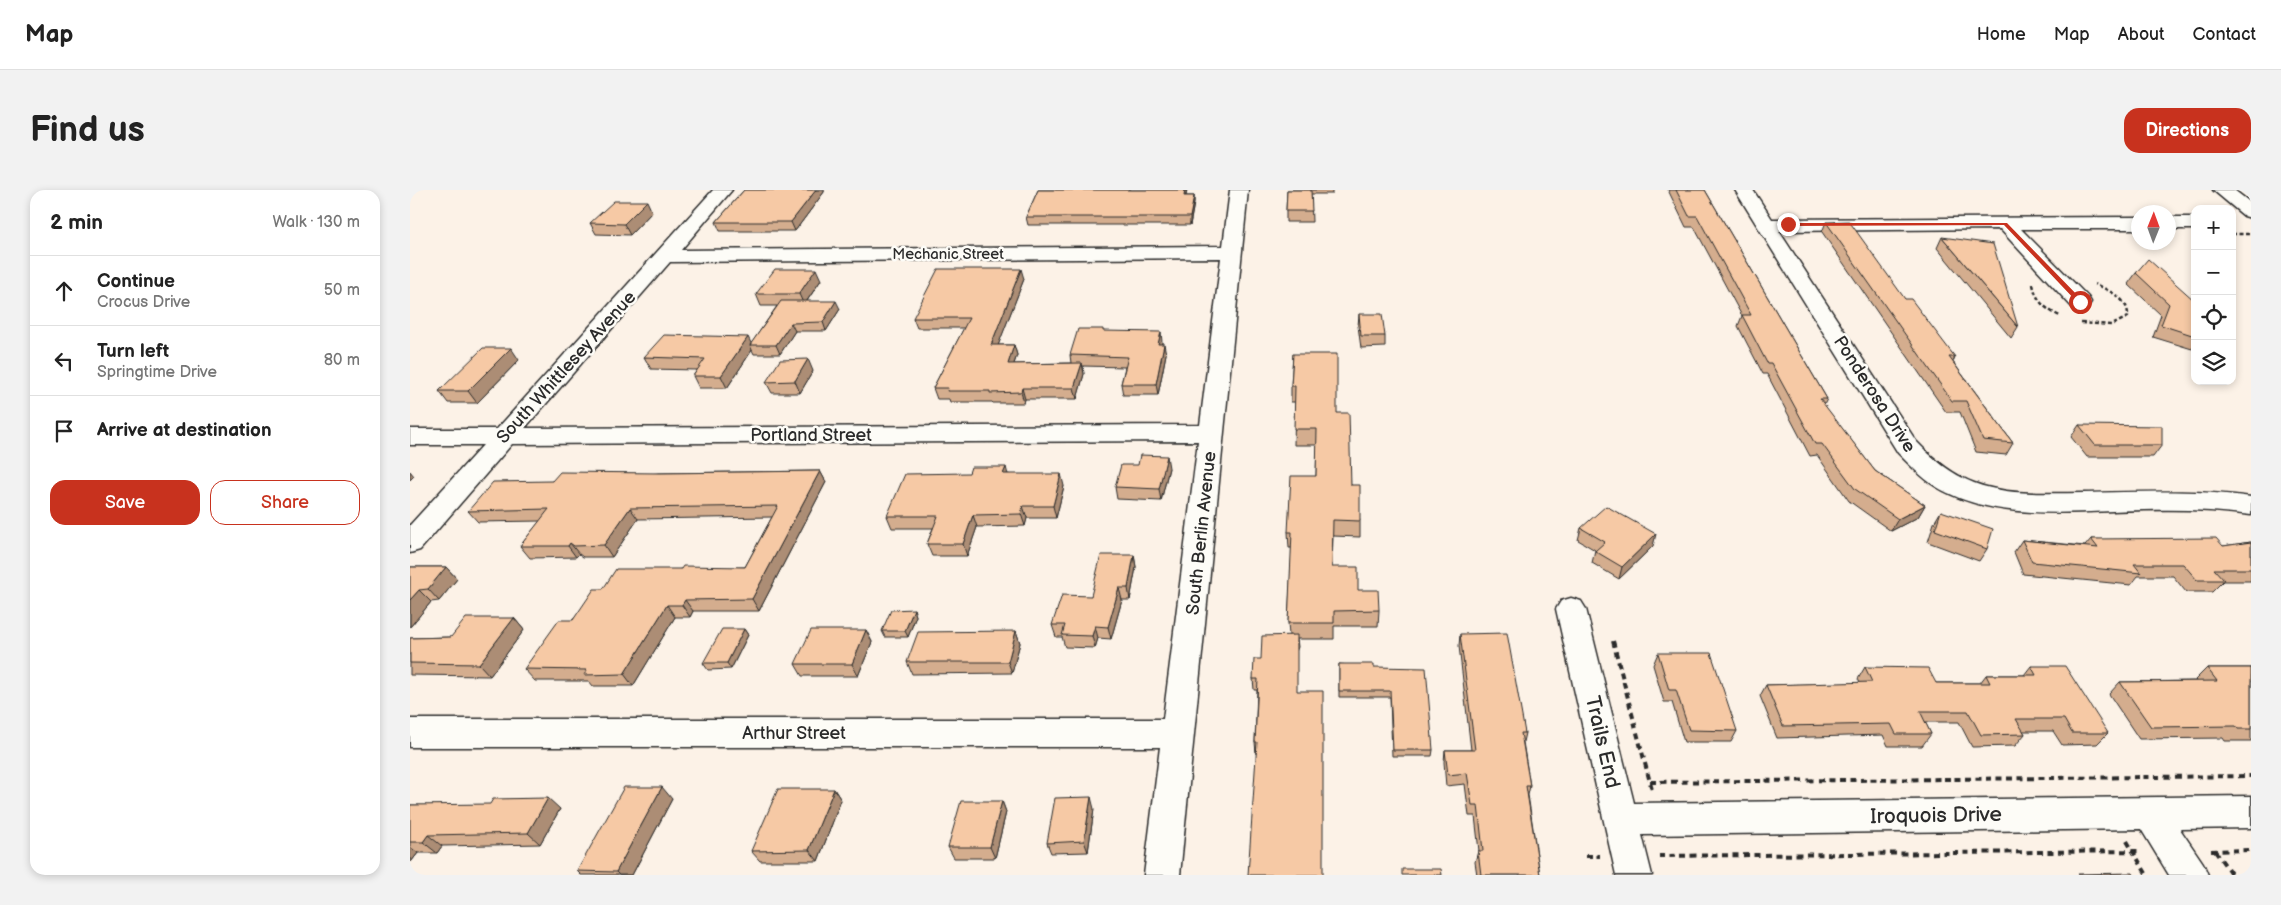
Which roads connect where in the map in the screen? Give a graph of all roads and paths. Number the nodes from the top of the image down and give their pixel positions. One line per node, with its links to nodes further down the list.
1 (723, 190): 12 (street, South Whittlesey Avenue)
2 (1239, 190): 11 (street, South Berlin Avenue)
3 (1744, 190): 8 (street, Ponderosa Drive)
4 (2222, 190): 10 (street)
5 (2131, 223): 9 (street)
6 (2176, 223): 7 (street)
7 (2191, 223)
8 (1766, 224): 9 (street); 17 (street, Ponderosa Drive)
9 (2006, 224): 13 (street)
10 (2245, 225)
11 (1231, 252): 12 (street, Mechanic Street); 14 (street, South Berlin Avenue)
12 (664, 256): 15 (street, South Whittlesey Avenue)
13 (2080, 302)
14 (1212, 433): 15 (street, Portland Street); 22 (street, South Berlin Avenue)
15 (504, 437): 16 (street, Portland Street); 18 (street, South Whittlesey Avenue)
16 (410, 438)
17 (2251, 506)
18 (410, 543)
19 (1571, 610): 28 (street, Trails End)
20 (1613, 641): 24 (path)
21 (410, 733): 22 (street, Arthur Street)
22 (1178, 733): 34 (street, South Berlin Avenue)
23 (2251, 776): 24 (path)
24 (1650, 782): 27 (path)
25 (2251, 812): 26 (street, Iroquois Drive)
26 (2150, 813): 27 (street, Iroquois Drive); 35 (street)
27 (1660, 818): 28 (street, Iroquois Drive); 32 (path)
28 (1621, 819): 33 (street, Trails End)
29 (2251, 850): 36 (path)
30 (2132, 852): 32 (path)
31 (1586, 856): 33 (path)
32 (1670, 856): 33 (path)
33 (1631, 866)
34 (1162, 875)
35 (2190, 875)
36 (2232, 875)

